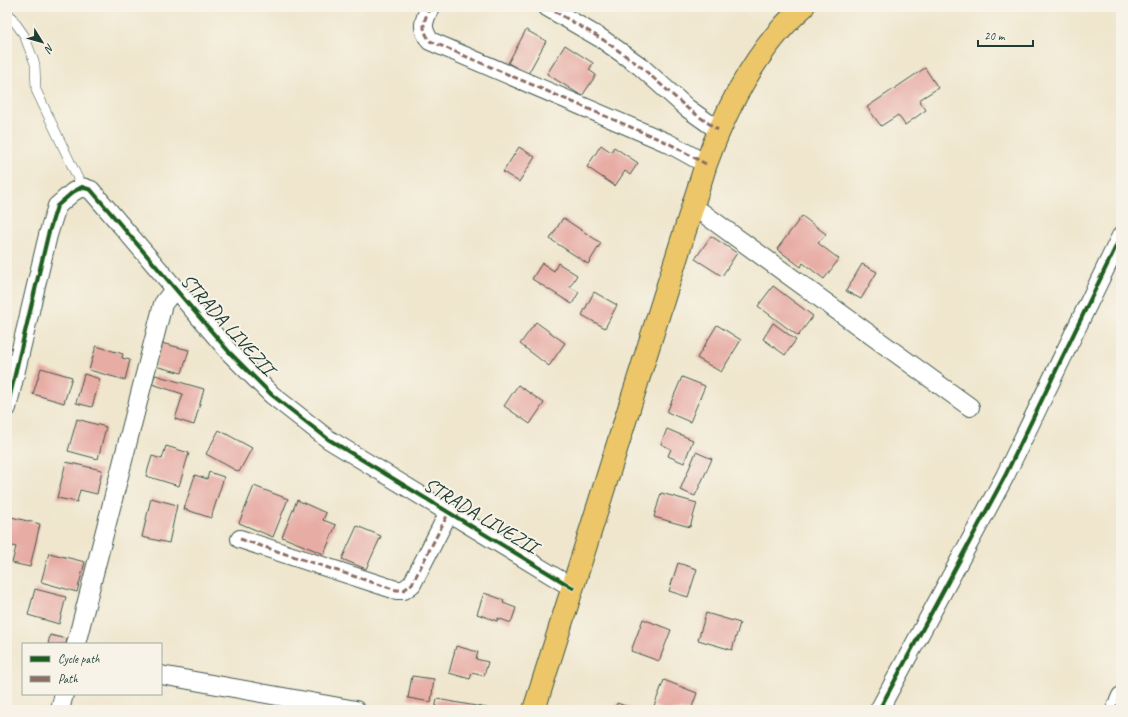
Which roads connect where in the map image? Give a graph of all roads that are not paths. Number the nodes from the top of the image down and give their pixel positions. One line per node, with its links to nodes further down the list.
1 (430, 7): 6 (street)
2 (547, 7): 5 (street)
3 (803, 7): 5 (main road)
4 (7, 11): 7 (lane)
5 (718, 130): 6 (main road)
6 (706, 164): 8 (main road)
7 (82, 187): 10 (street, STRADA LIVEZII); 12 (street)
8 (693, 206): 11 (street); 15 (main road)
9 (1121, 236): 23 (street)
10 (175, 288): 13 (street, STRADA LIVEZII); 16 (street)
11 (970, 407)
12 (7, 408)
13 (449, 512): 14 (street); 15 (street, STRADA LIVEZII)
14 (240, 539)
15 (573, 588): 22 (main road)
16 (76, 643)
17 (162, 675): 21 (street)
18 (64, 695): 20 (street)
19 (1121, 696): 24 (street)
20 (60, 710)
21 (356, 710)
22 (534, 710)
23 (879, 710)
24 (1115, 710)

